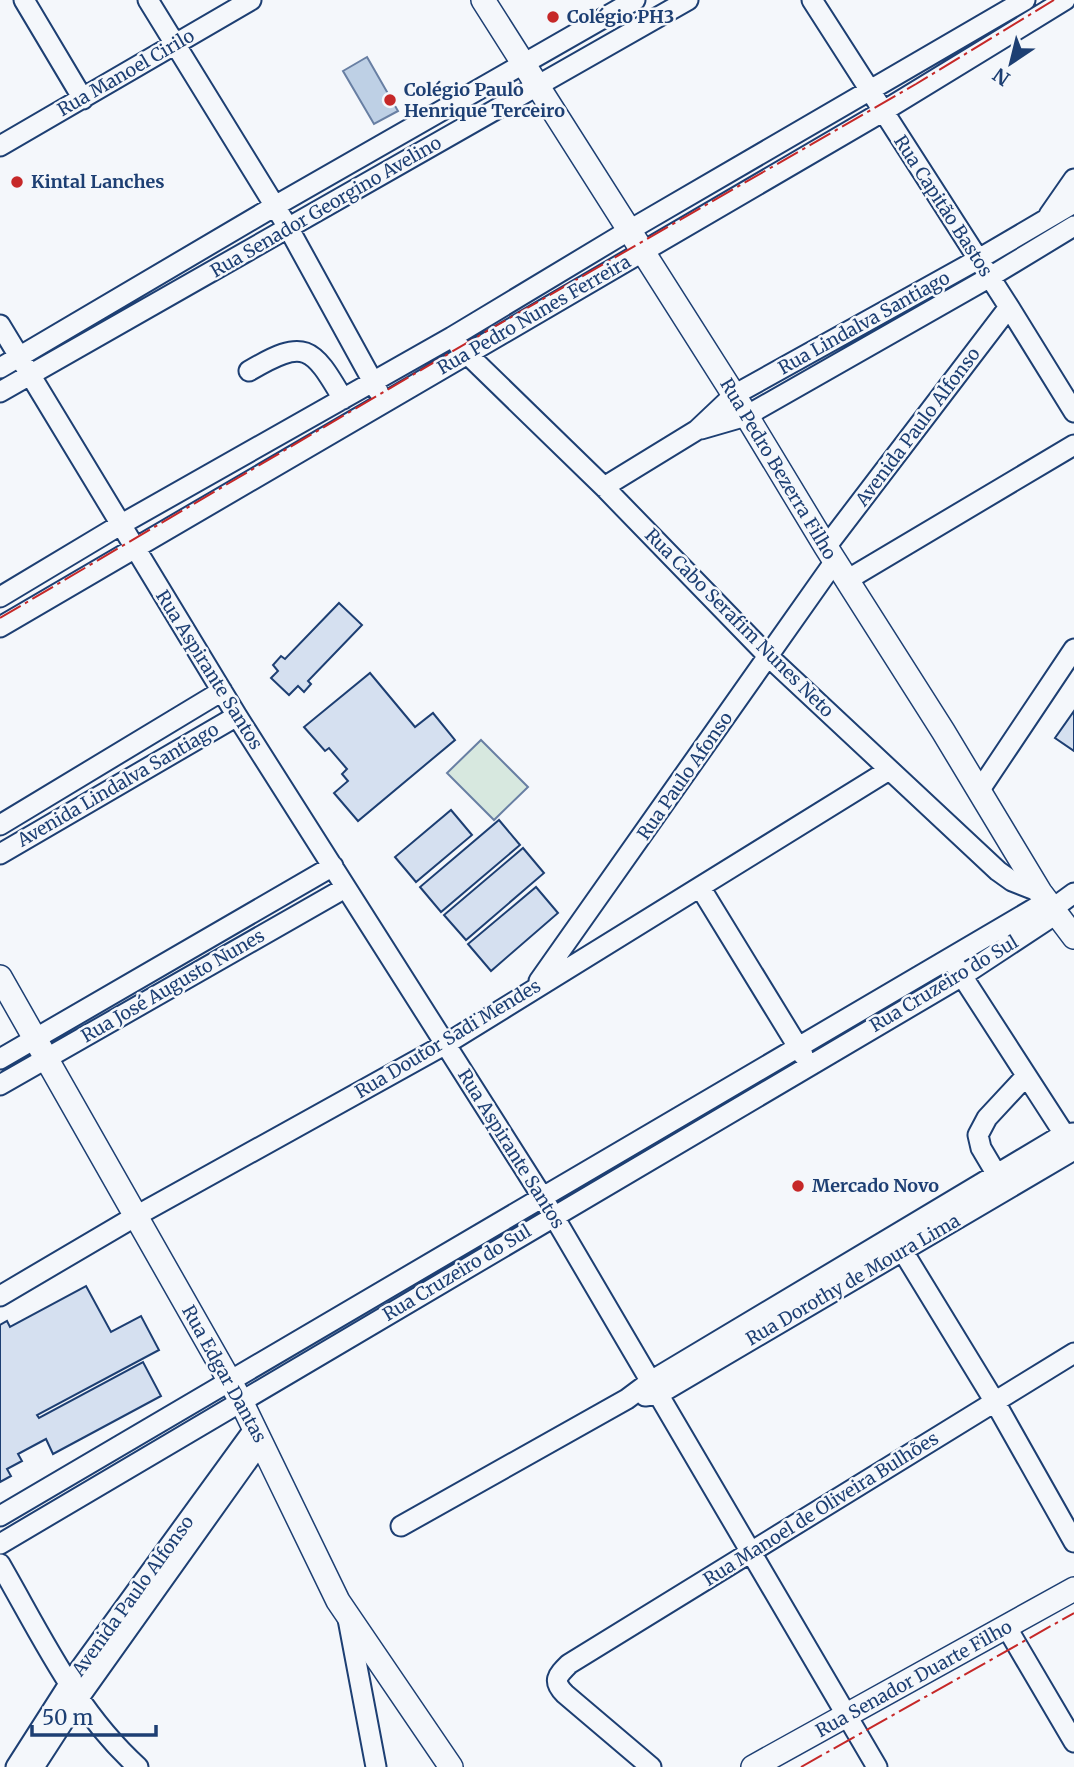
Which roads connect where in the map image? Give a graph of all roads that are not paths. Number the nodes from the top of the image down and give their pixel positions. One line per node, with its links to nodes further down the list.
1 (23, 0): 15 (street)
2 (148, 0): 11 (street)
3 (251, 0): 11 (street, Rua Manoel Cirilo)
4 (483, 0): 12 (main road, Rua Pedro Bezerra Filho)
5 (635, 0): 12 (street, Rua Senador Georgino Avelino)
6 (688, 0): 13 (street, Rua Senador Georgino Avelino)
7 (812, 0): 14 (street, Rua Capitão Bastos)
8 (1065, 0): 10 (street, Rua Pedro Nunes Ferreira)
9 (1023, 1): 10 (street); 14 (street, Rua Pedro Nunes Ferreira)
10 (1033, 20): 16 (street, Rua Pedro Nunes Ferreira)
11 (175, 45): 15 (street, Rua Manoel Cirilo); 22 (street)
12 (523, 64): 13 (main road, Rua Pedro Bezerra Filho); 22 (street, Rua Senador Georgino Avelino)
13 (537, 86): 25 (street, Rua Senador Georgino Avelino); 26 (main road, Rua Pedro Bezerra Filho)
14 (869, 90): 16 (street, Rua Capitão Bastos); 18 (street, Rua Pedro Nunes Ferreira)
15 (83, 99): 17 (street, Rua Manoel Cirilo)
16 (882, 112): 20 (street, Rua Pedro Nunes Ferreira); 28 (street, Rua Capitão Bastos)
17 (0, 146)
18 (718, 178): 20 (street); 26 (street, Rua Pedro Nunes Ferreira)
19 (1074, 178): 23 (street)
20 (731, 200): 27 (street, Rua Pedro Nunes Ferreira)
21 (1074, 203): 23 (street, Rua Lindalva Santiago)
22 (275, 206): 25 (street); 34 (street, Rua Senador Georgino Avelino)
23 (1046, 219): 28 (street, Rua Lindalva Santiago)
24 (1074, 226): 29 (street, Rua Lindalva Santiago)
25 (289, 229): 37 (street, Rua Senador Georgino Avelino); 38 (street)
26 (628, 231): 27 (main road, Rua Pedro Bezerra Filho); 32 (street, Rua Pedro Nunes Ferreira)
27 (642, 252): 33 (street, Rua Pedro Nunes Ferreira); 40 (main road, Rua Pedro Bezerra Filho)
28 (977, 260): 29 (street, Rua Capitão Bastos); 40 (street, Rua Lindalva Santiago)
29 (990, 277): 30 (street, Rua Capitão Bastos); 44 (street, Rua Lindalva Santiago)
30 (1009, 307): 43 (street, Rua Capitão Bastos); 50 (street, Avenida Paulo Alfonso)
31 (0, 325): 34 (street, Rua Aspirante Santos)
32 (452, 337): 33 (street, Rua Cabo Serafim Nunes Neto); 38 (street, Rua Pedro Nunes Ferreira)
33 (466, 354): 42 (street, Rua Pedro Nunes Ferreira); 47 (street, Rua Cabo Serafim Nunes Neto)
34 (20, 356): 35 (street, Rua Senador Georgino Avelino); 37 (street, Rua Aspirante Santos)
35 (0, 368)
36 (249, 371): 41 (street)
37 (31, 375): 39 (street, Rua Senador Georgino Avelino); 48 (street, Rua Aspirante Santos)
38 (372, 382): 41 (street, Rua Pedro Nunes Ferreira); 42 (street)
39 (0, 392)
40 (734, 394): 44 (main road, Rua Pedro Bezerra Filho); 45 (street, Rua Lindalva Santiago)
41 (343, 399): 48 (street, Rua Pedro Nunes Ferreira)
42 (385, 402): 49 (street, Rua Pedro Nunes Ferreira)
43 (1074, 412)
44 (746, 416): 45 (street, Rua Lindalva Santiago); 50 (main road, Rua Pedro Bezerra Filho)
45 (697, 430): 47 (street, Rua Lindalva Santiago)
46 (1074, 445): 50 (street, Rua Paulo Afonso)
47 (604, 487): 54 (street, Rua Cabo Serafim Nunes Neto)
48 (120, 525): 49 (street, Rua Aspirante Santos); 51 (street, Rua Pedro Nunes Ferreira)
49 (134, 549): 52 (street, Rua Pedro Nunes Ferreira); 55 (street, Rua Aspirante Santos)
50 (836, 563): 54 (street, Rua Paulo Afonso); 58 (main road, Rua Pedro Bezerra Filho)
51 (0, 597)
52 (0, 626)
53 (1074, 649): 58 (street)
54 (769, 657): 57 (street, Rua Cabo Serafim Nunes Neto); 70 (street, Rua Paulo Afonso)
55 (222, 691): 56 (street, Rua Aspirante Santos); 59 (street, Avenida Lindalva Santiago)
56 (237, 716): 60 (street, Avenida Lindalva Santiago); 61 (street, Rua Aspirante Santos)
57 (889, 770): 62 (street, Rua Doutor Sadi Mendes); 65 (street, Rua Cabo Serafim Nunes Neto)
58 (979, 790): 65 (main road, Rua Pedro Bezerra Filho)
59 (0, 825)
60 (0, 854)
61 (333, 866): 63 (street, Rua Aspirante Santos); 73 (street, Rua José Augusto Nunes)
62 (700, 887): 70 (street, Rua Doutor Sadi Mendes); 72 (street)
63 (345, 888): 71 (street, Rua Aspirante Santos); 73 (street, Rua José Augusto Nunes)
64 (1074, 893): 65 (street)
65 (1049, 904): 66 (main road, Rua Pedro Bezerra Filho); 67 (street, Rua Cruzeiro do Sul); 68 (street, Rua Cruzeiro do Sul)
66 (1074, 937)
67 (950, 958): 68 (street); 72 (street, Rua Cruzeiro do Sul)
68 (962, 976): 75 (street, Rua Cruzeiro do Sul); 76 (street)
69 (0, 977): 73 (main road, Rua Edgar Dantas)
70 (534, 989): 71 (street, Rua Doutor Sadi Mendes)
71 (446, 1044): 80 (street, Rua Aspirante Santos); 81 (street, Rua Doutor Sadi Mendes)
72 (798, 1046): 75 (street); 80 (street, Rua Cruzeiro do Sul)
73 (41, 1049): 74 (street, Rua José Augusto Nunes); 77 (street, Rua José Augusto Nunes); 81 (main road, Rua Edgar Dantas)
74 (0, 1059)
75 (809, 1065): 82 (street, Rua Cruzeiro do Sul)
76 (1026, 1076): 78 (street); 79 (street)
77 (0, 1085)
78 (1071, 1142): 79 (street, Rua Dorothy de Moura Lima); 84 (street, Rua Dorothy de Moura Lima)
79 (997, 1175): 84 (street, Rua Dorothy de Moura Lima)
80 (543, 1198): 82 (street, Rua Aspirante Santos); 83 (street, Rua Cruzeiro do Sul)
81 (136, 1216): 86 (street, Rua Doutor Sadi Mendes); 90 (main road, Rua Edgar Dantas)
82 (553, 1216): 85 (street, Rua Cruzeiro do Sul); 91 (street, Rua Aspirante Santos)
83 (480, 1234): 85 (street); 87 (street, Rua Cruzeiro do Sul)
84 (898, 1243): 91 (street, Rua Dorothy de Moura Lima); 93 (street)
85 (491, 1252): 88 (street, Rua Cruzeiro do Sul)
86 (0, 1296)
87 (347, 1311): 88 (street); 90 (street, Rua Cruzeiro do Sul)
88 (359, 1330): 92 (street, Rua Cruzeiro do Sul)
89 (1074, 1353): 93 (street, Rua Manoel de Oliveira Bulhões)
90 (229, 1380): 92 (main road, Rua Edgar Dantas); 95 (street, Rua Cruzeiro do Sul)
91 (655, 1387): 96 (street, Rua Dorothy de Moura Lima); 99 (street, Rua Aspirante Santos)
92 (241, 1401): 94 (main road, Rua Edgar Dantas); 98 (street, Rua Cruzeiro do Sul)
93 (995, 1402): 97 (street); 99 (street, Rua Manoel de Oliveira Bulhões)
94 (258, 1435): 102 (main road, Rua Edgar Dantas); 104 (street, Avenida Paulo Alfonso)
95 (0, 1516)
96 (401, 1526)
97 (1074, 1542)
98 (0, 1544)
99 (752, 1552): 105 (street, Rua Aspirante Santos); 112 (street, Rua Manoel de Oliveira Bulhões)
100 (0, 1564): 104 (street)
101 (1074, 1589): 103 (main road, Rua Senador Duarte Filho)
102 (348, 1618): 110 (street); 111 (main road, Rua Edgar Dantas)
103 (1007, 1628): 105 (main road, Rua Senador Duarte Filho); 106 (street)
104 (74, 1691): 107 (street, Avenida Paulo Alfonso); 108 (street, Avenida Paulo Alfonso); 109 (street)
105 (847, 1715): 113 (main road, Rua Senador Duarte Filho); 114 (street, Rua Aspirante Santos)
106 (1074, 1742)
107 (16, 1767)
108 (33, 1767)
109 (138, 1767)
110 (376, 1767)
111 (451, 1767)
112 (651, 1767)
113 (753, 1767)
114 (877, 1767)

